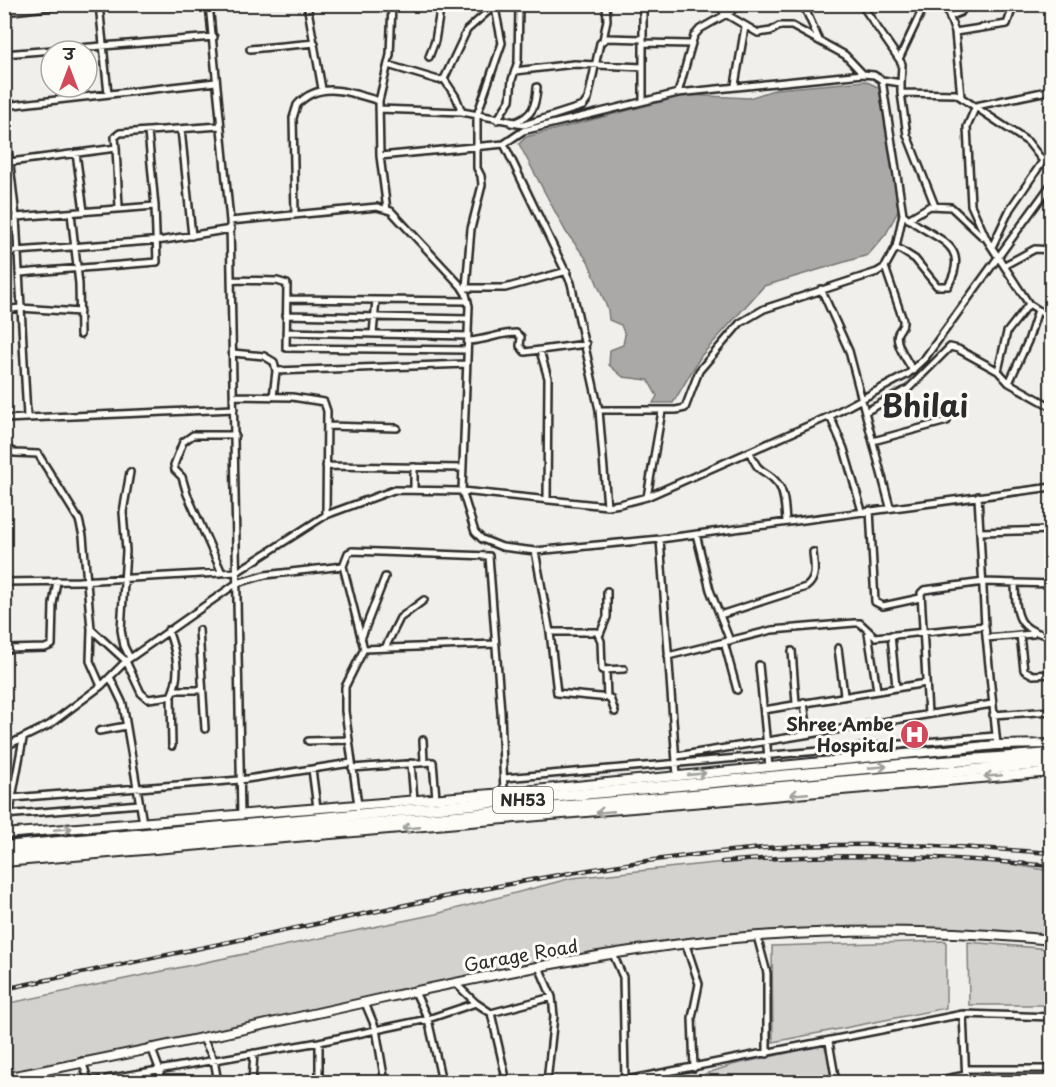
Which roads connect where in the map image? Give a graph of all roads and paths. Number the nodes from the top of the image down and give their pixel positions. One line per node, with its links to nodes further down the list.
1 (74, 4): 20 (street)
2 (99, 4): 31 (street)
3 (209, 4): 25 (street)
4 (307, 4): 29 (street)
5 (392, 4): 36 (street)
6 (441, 4): 34 (street)
7 (538, 4): 19 (street)
8 (606, 4): 26 (street)
9 (643, 4): 28 (street)
10 (719, 4): 21 (street)
11 (734, 4): 21 (street)
12 (803, 4): 27 (street)
13 (861, 4): 35 (street)
14 (925, 4): 35 (street)
15 (945, 4): 22 (street)
16 (966, 4): 22 (street)
17 (1014, 4): 24 (street)
18 (493, 6): 19 (street); 41 (street); 60 (street)
19 (519, 7): 39 (street)
20 (4, 12)
21 (724, 13): 23 (street); 30 (street)
22 (951, 16): 24 (street)
23 (745, 27): 27 (street); 45 (street)
24 (955, 32): 52 (street)
25 (214, 37): 31 (street); 43 (street)
26 (603, 40): 28 (street); 37 (street)
27 (819, 40): 40 (street)
28 (643, 41): 30 (street); 38 (street)
29 (315, 42): 32 (street); 47 (street)
30 (690, 44): 49 (street)
31 (104, 46): 33 (street); 51 (street)
32 (250, 49)
33 (4, 54)
34 (429, 57)
35 (899, 59): 44 (street)
36 (388, 65): 41 (street); 54 (street)
37 (595, 65): 38 (street); 39 (street); 62 (street)
38 (643, 67): 53 (street)
39 (515, 71): 61 (street)
40 (863, 74): 42 (street); 45 (street)
41 (444, 79): 58 (street)
42 (882, 80): 44 (street); 84 (street)
43 (216, 82): 51 (street); 63 (street)
44 (901, 83): 50 (street)
45 (735, 85): 49 (street)
46 (537, 87): 62 (street)
47 (322, 89): 54 (street); 83 (street)
48 (1052, 90): 56 (street)
49 (678, 93): 53 (street)
50 (901, 93): 52 (street); 76 (street)
51 (108, 94): 55 (street)
52 (961, 97): 56 (street)
53 (643, 100): 66 (street)
54 (379, 101): 57 (street)
55 (4, 106)
56 (976, 106): 71 (street); 91 (street)
57 (379, 109): 58 (street); 70 (street)
58 (462, 112): 60 (street)
59 (4, 113): 72 (street)
60 (477, 115): 61 (street); 67 (street)
61 (497, 120): 62 (street)
62 (511, 123)
63 (220, 126): 64 (street); 87 (street)
64 (181, 129): 65 (street); 89 (street)
65 (148, 132): 68 (street); 75 (street)
66 (504, 144): 67 (street); 102 (street)
67 (476, 147): 70 (street); 105 (street)
68 (116, 148): 69 (street); 77 (street)
69 (76, 153): 72 (street); 81 (street)
70 (380, 156): 80 (street)
71 (1043, 161): 73 (street); 93 (street)
72 (10, 162): 78 (street)
73 (1052, 164)
74 (1052, 183): 98 (street)
75 (155, 206): 77 (street); 90 (street)
76 (935, 206): 86 (street); 91 (street)
77 (119, 207): 81 (street)
78 (15, 209): 79 (street); 85 (street)
79 (4, 210)
80 (387, 210): 83 (street); 105 (street)
81 (84, 211): 82 (street)
82 (71, 213): 85 (street); 94 (street)
83 (295, 214): 87 (street)
84 (903, 214): 86 (street); 92 (street)
85 (16, 217): 96 (street)
86 (908, 219): 92 (street)
87 (230, 221): 88 (street)
88 (231, 229): 89 (street); 104 (street)
89 (192, 236): 90 (street)
90 (156, 240): 94 (street); 101 (street)
91 (987, 240): 93 (street)
92 (896, 247): 100 (street)
93 (992, 247): 98 (street)
94 (74, 248): 96 (street); 101 (street)
95 (1052, 250): 99 (street)
96 (18, 251): 97 (street); 103 (street)
97 (4, 252)
98 (999, 255): 99 (street); 130 (street)
99 (1005, 265): 110 (street)
100 (885, 267): 106 (street); 130 (street)
101 (77, 268): 103 (street); 115 (street)
102 (567, 271): 105 (street); 124 (street)
103 (20, 273): 112 (street)
104 (232, 280): 107 (street); 127 (street)
105 (464, 288): 109 (street)
106 (821, 289): 135 (street); 139 (street)
107 (287, 299): 108 (street); 116 (street)
108 (376, 300): 109 (street); 117 (street)
109 (468, 301): 118 (street)
110 (1029, 304): 114 (street); 131 (street)
111 (1052, 305): 114 (street)
112 (20, 308): 113 (street); 115 (street); 141 (street)
113 (4, 310)
114 (1040, 311): 119 (street); 132 (street)
115 (80, 312): 122 (street)
116 (286, 315): 117 (street); 120 (street)
117 (374, 317): 118 (street); 121 (street)
118 (468, 319): 123 (street)
119 (1052, 319)
120 (286, 332): 121 (street); 125 (street)
121 (373, 334): 123 (street)
122 (80, 335)
123 (468, 338): 125 (street); 126 (street)
124 (586, 344): 126 (street); 138 (street)
125 (467, 350): 128 (street)
126 (540, 351): 160 (street)
127 (233, 353): 129 (street); 133 (street)
128 (467, 364): 129 (street); 153 (street)
129 (276, 371): 134 (street)
130 (913, 371): 135 (street)
131 (998, 371): 132 (street); 140 (street)
132 (1009, 383): 136 (street)
133 (234, 396): 134 (street); 137 (street)
134 (273, 397): 145 (street)
135 (861, 398): 140 (street); 142 (street)
136 (1052, 407)
137 (234, 409): 141 (street); 147 (street)
138 (599, 410): 139 (street); 161 (street)
139 (662, 411): 159 (street)
140 (865, 412): 148 (street)
141 (27, 416): 143 (street)
142 (830, 416): 150 (street); 164 (street)
143 (4, 418)
144 (947, 421): 148 (street)
145 (327, 426): 146 (street); 151 (street)
146 (397, 428)
147 (235, 435): 176 (street); 177 (street)
148 (873, 441): 162 (street)
149 (4, 447): 181 (street)
150 (750, 452): 159 (street); 166 (street)
151 (326, 466): 152 (street); 165 (street)
152 (414, 467): 153 (street); 156 (street)
153 (463, 468): 157 (street)
154 (130, 472): 179 (street)
155 (1052, 487): 158 (street)
156 (414, 490): 157 (street); 165 (street)
157 (462, 491): 160 (street); 171 (street)
158 (978, 496): 162 (street); 168 (street)
159 (648, 497): 161 (street)
160 (547, 500): 161 (street)
161 (607, 506)
162 (890, 507): 163 (street)
163 (870, 510): 164 (street); 188 (street)
164 (862, 511): 166 (street)
165 (326, 515): 176 (street)
166 (786, 522): 169 (street)
167 (1052, 530): 168 (street)
168 (980, 532): 183 (street)
169 (696, 534): 170 (street); 190 (street)
170 (660, 539): 172 (street); 212 (street)
171 (502, 547): 172 (street); 174 (street)
172 (535, 551): 196 (street)
173 (813, 552): 190 (street)
174 (489, 556): 175 (street); 206 (street)
175 (343, 566): 184 (street); 204 (street)
176 (237, 572): 177 (street); 184 (street)
177 (222, 573): 179 (street)
178 (385, 577): 204 (street)
179 (125, 578): 181 (street); 213 (street)
180 (57, 581): 181 (street); 182 (street); 209 (street)
181 (86, 581): 192 (street)
182 (4, 582)
183 (984, 582): 185 (street); 188 (street); 191 (street)
184 (237, 583): 193 (street); 262 (street)
185 (1015, 584): 186 (street); 199 (street)
186 (1052, 584)
187 (607, 591): 198 (street)
188 (920, 598): 195 (street)
189 (424, 600): 207 (street)
190 (720, 615): 205 (street)
191 (985, 626): 195 (street); 203 (street)
192 (92, 629): 213 (street); 220 (street)
193 (168, 630): 213 (street); 225 (street)
194 (199, 630): 222 (street)
195 (924, 631): 200 (street); 219 (street)
196 (550, 632): 198 (street); 227 (street)
197 (868, 633): 200 (street); 205 (street); 224 (street)
198 (600, 634): 216 (street)
199 (1034, 634): 201 (street); 202 (street)
200 (891, 635): 221 (street)
201 (1020, 635): 203 (street); 217 (street)
202 (1052, 636)
203 (986, 638): 230 (street)
204 (361, 639): 210 (street)
205 (727, 642): 212 (street); 223 (street)
206 (495, 644): 207 (street); 261 (street)
207 (385, 648): 210 (street)
208 (838, 648): 226 (street)
209 (6, 649)
210 (364, 649): 242 (street)
211 (792, 651): 229 (street)
212 (668, 656): 252 (street)
213 (128, 659): 218 (street); 225 (street)
214 (759, 665): 231 (street)
215 (624, 669): 216 (street)
216 (606, 672): 227 (street)
217 (1052, 674)
218 (110, 677): 220 (street); 236 (street)
219 (926, 683): 221 (street); 234 (street)
220 (101, 686): 241 (street)
221 (896, 687): 224 (street)
222 (201, 690): 225 (street); 237 (street)
223 (737, 690)
224 (877, 690): 226 (street)
225 (172, 693): 248 (street)
226 (844, 695): 228 (street)
227 (607, 698): 233 (street)
228 (804, 702): 229 (street); 239 (street)
229 (796, 703): 231 (street)
230 (992, 704): 234 (street); 235 (street)
231 (764, 710): 245 (street)
232 (1052, 711): 235 (street)
233 (615, 712)
234 (928, 714): 239 (street)
235 (993, 715): 240 (street)
236 (126, 726): 238 (street); 263 (street)
237 (205, 729)
238 (99, 731)
239 (808, 734): 245 (street)
240 (995, 736): 247 (street); 251 (street)
241 (23, 739): 249 (street); 266 (street)
242 (349, 740): 244 (street); 256 (street)
243 (423, 740): 253 (street)
244 (308, 741)
245 (767, 741): 251 (street); 252 (street)
246 (1052, 744): 247 (street)
247 (997, 745): 257 (street)
248 (172, 746)
249 (4, 747)
250 (1052, 754): 265 (highway, NH53, one-way to 250)
251 (768, 756): 252 (street); 257 (street)
252 (677, 760): 260 (street); 261 (street)
253 (424, 762): 254 (street); 267 (street)
254 (411, 763): 256 (street); 268 (street)
255 (1052, 763): 278 (highway, NH53)
256 (352, 765): 258 (street); 270 (street)
257 (770, 767): 260 (street, one-way to 257)
258 (312, 769): 262 (street); 271 (street)
259 (1052, 772): 279 (street, one-way to 279)
260 (677, 776): 265 (street)
261 (504, 778): 264 (street)
262 (240, 780): 263 (street); 272 (street)
263 (137, 789): 266 (street); 269 (street)
264 (504, 793): 265 (street); 267 (street)
265 (554, 793): 275 (highway, NH53)
266 (12, 798): 273 (street)
267 (436, 798): 268 (street)
268 (414, 800): 270 (street)
269 (140, 804): 273 (street); 274 (street)
270 (358, 805): 271 (street)
271 (317, 808): 272 (street)
272 (241, 814): 274 (street); 275 (street)
273 (7, 815)
274 (143, 823): 276 (street, one-way to 274)
275 (242, 826): 277 (highway, NH53)
276 (4, 834)
277 (4, 847)
278 (4, 856)
279 (4, 862)
280 (757, 936): 281 (street, Garage Road); 282 (street, Garage Road); 300 (street)
281 (1052, 940)
282 (686, 945): 283 (street, Garage Road); 303 (street)
283 (613, 954): 284 (street, Garage Road); 309 (street)
284 (539, 967): 285 (street, Garage Road); 287 (street)
285 (455, 983): 286 (street, Garage Road); 289 (street)
286 (415, 992): 288 (street, Garage Road); 293 (street)
287 (552, 997): 290 (street); 318 (street)
288 (365, 1003): 294 (street); 295 (street, Garage Road)
289 (476, 1003): 290 (street); 293 (street)
290 (491, 1013): 317 (street)
291 (963, 1014): 292 (street); 297 (street); 306 (street)
292 (1052, 1017)
293 (428, 1019): 294 (street); 316 (street)
294 (376, 1029): 296 (street); 315 (street)
295 (202, 1037): 298 (street, Garage Road); 301 (street)
296 (319, 1042): 299 (street); 314 (street)
297 (829, 1042): 300 (street); 320 (street)
298 (151, 1047): 302 (street, Garage Road); 305 (street)
299 (254, 1053): 301 (street); 313 (street)
300 (767, 1054): 303 (street)
301 (214, 1060): 305 (street); 312 (street)
302 (82, 1061): 308 (street, Garage Road); 310 (street)
303 (694, 1068): 309 (street)
304 (1052, 1068): 306 (street)
305 (160, 1071): 310 (street); 311 (street)
306 (966, 1072): 321 (street); 322 (street)
307 (4, 1078): 308 (street, Garage Road)
308 (25, 1078)
309 (626, 1080): 319 (street)
310 (89, 1083)
311 (161, 1083)
312 (218, 1083)
313 (252, 1083)
314 (319, 1083)
315 (385, 1083)
316 (442, 1083)
317 (507, 1083)
318 (547, 1083)
319 (616, 1083)
320 (836, 1083)
321 (930, 1083)
322 (966, 1083)

